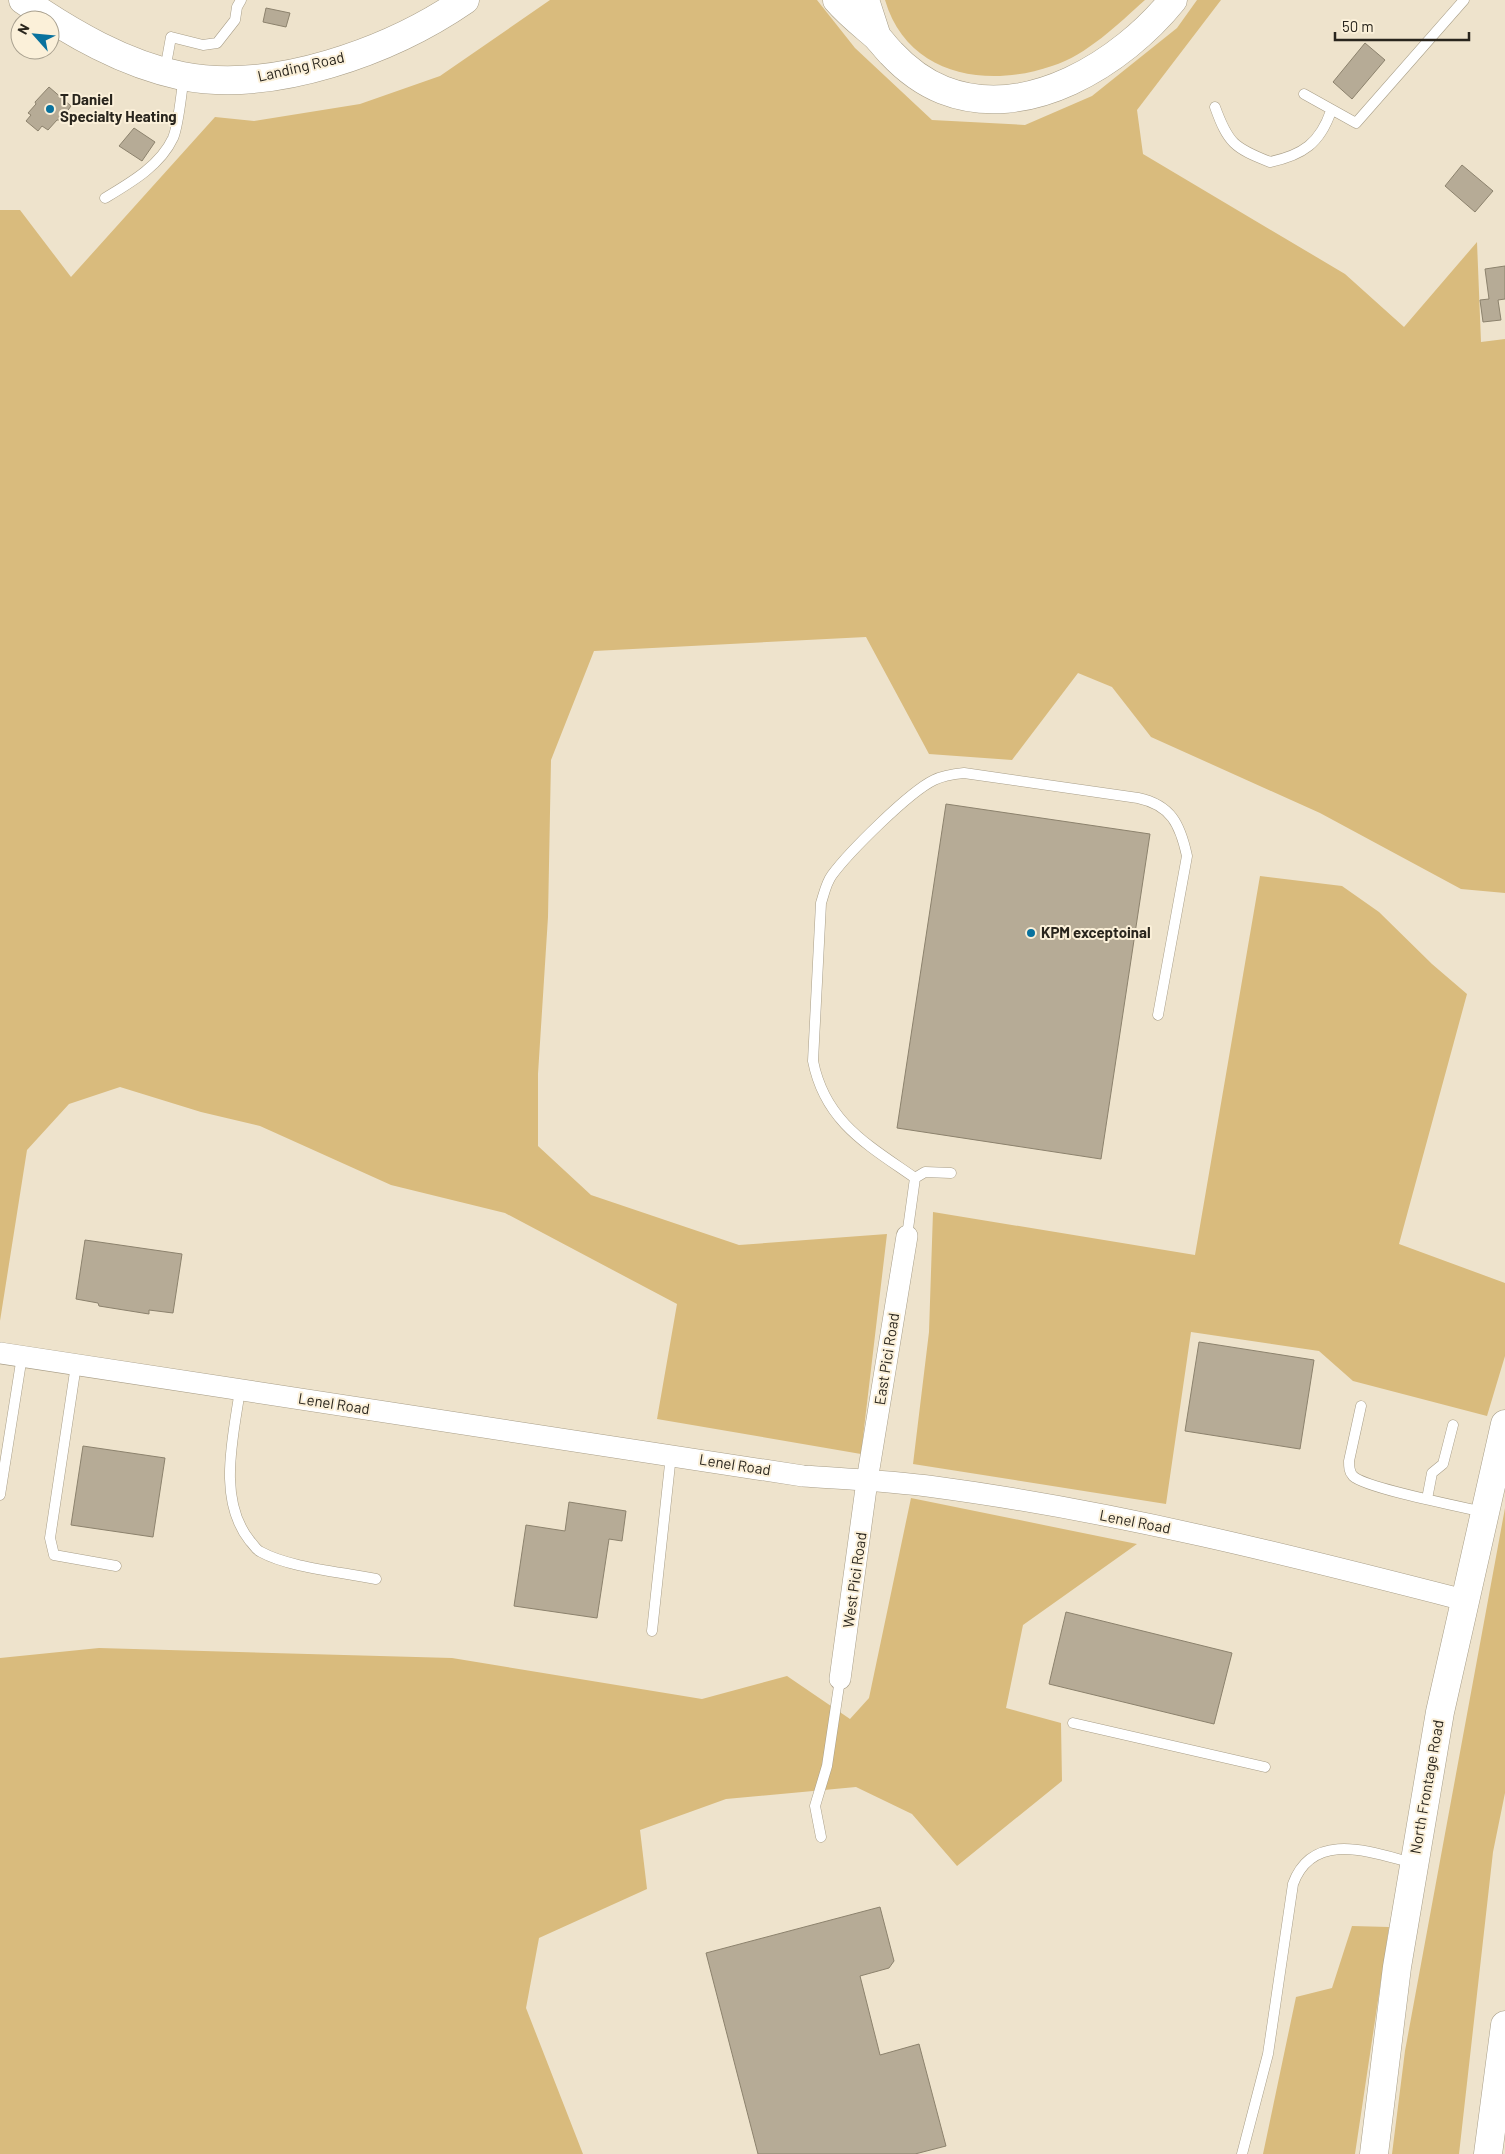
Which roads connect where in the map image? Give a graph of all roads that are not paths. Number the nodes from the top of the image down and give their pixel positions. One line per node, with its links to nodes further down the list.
1 (23, 0): 9 (main road, Landing Road)
2 (241, 0): 9 (lane)
3 (837, 0): 8 (main road)
4 (865, 0): 8 (main road)
5 (1173, 0): 8 (main road)
6 (1464, 0): 12 (lane)
7 (449, 6): 9 (main road, Landing Road)
8 (877, 37)
9 (174, 74): 13 (lane)
10 (1304, 94): 12 (lane)
11 (1216, 107): 12 (lane)
12 (1331, 111)
13 (105, 198)
14 (1158, 1015): 16 (lane)
15 (951, 1173): 16 (lane)
16 (915, 1178): 17 (lane)
17 (907, 1236): 27 (street, East Pici Road)
18 (0, 1353): 19 (street, Lenel Road)
19 (22, 1356): 20 (street, Lenel Road); 25 (lane)
20 (76, 1364): 21 (street, Lenel Road); 31 (lane)
21 (240, 1390): 26 (street, Lenel Road); 32 (lane)
22 (1361, 1406): 29 (lane)
23 (1505, 1424): 30 (main road, North Frontage Road)
24 (1453, 1425): 29 (lane)
25 (5, 1430): 28 (lane)
26 (671, 1455): 27 (street, Lenel Road); 34 (lane)
27 (867, 1481): 33 (street, Lenel Road); 35 (street, West Pici Road)
28 (0, 1494)
29 (1427, 1499): 30 (lane)
30 (1484, 1512): 33 (main road, North Frontage Road)
31 (116, 1566)
32 (376, 1578)
33 (1464, 1600): 39 (main road, North Frontage Road)
34 (652, 1631)
35 (840, 1679): 38 (lane)
36 (1072, 1723): 37 (lane)
37 (1265, 1767)
38 (821, 1837)
39 (1414, 1863): 41 (lane); 42 (main road, North Frontage Road)
40 (1505, 2026): 43 (main road)
41 (1242, 2154)
42 (1374, 2154)
43 (1488, 2154)

